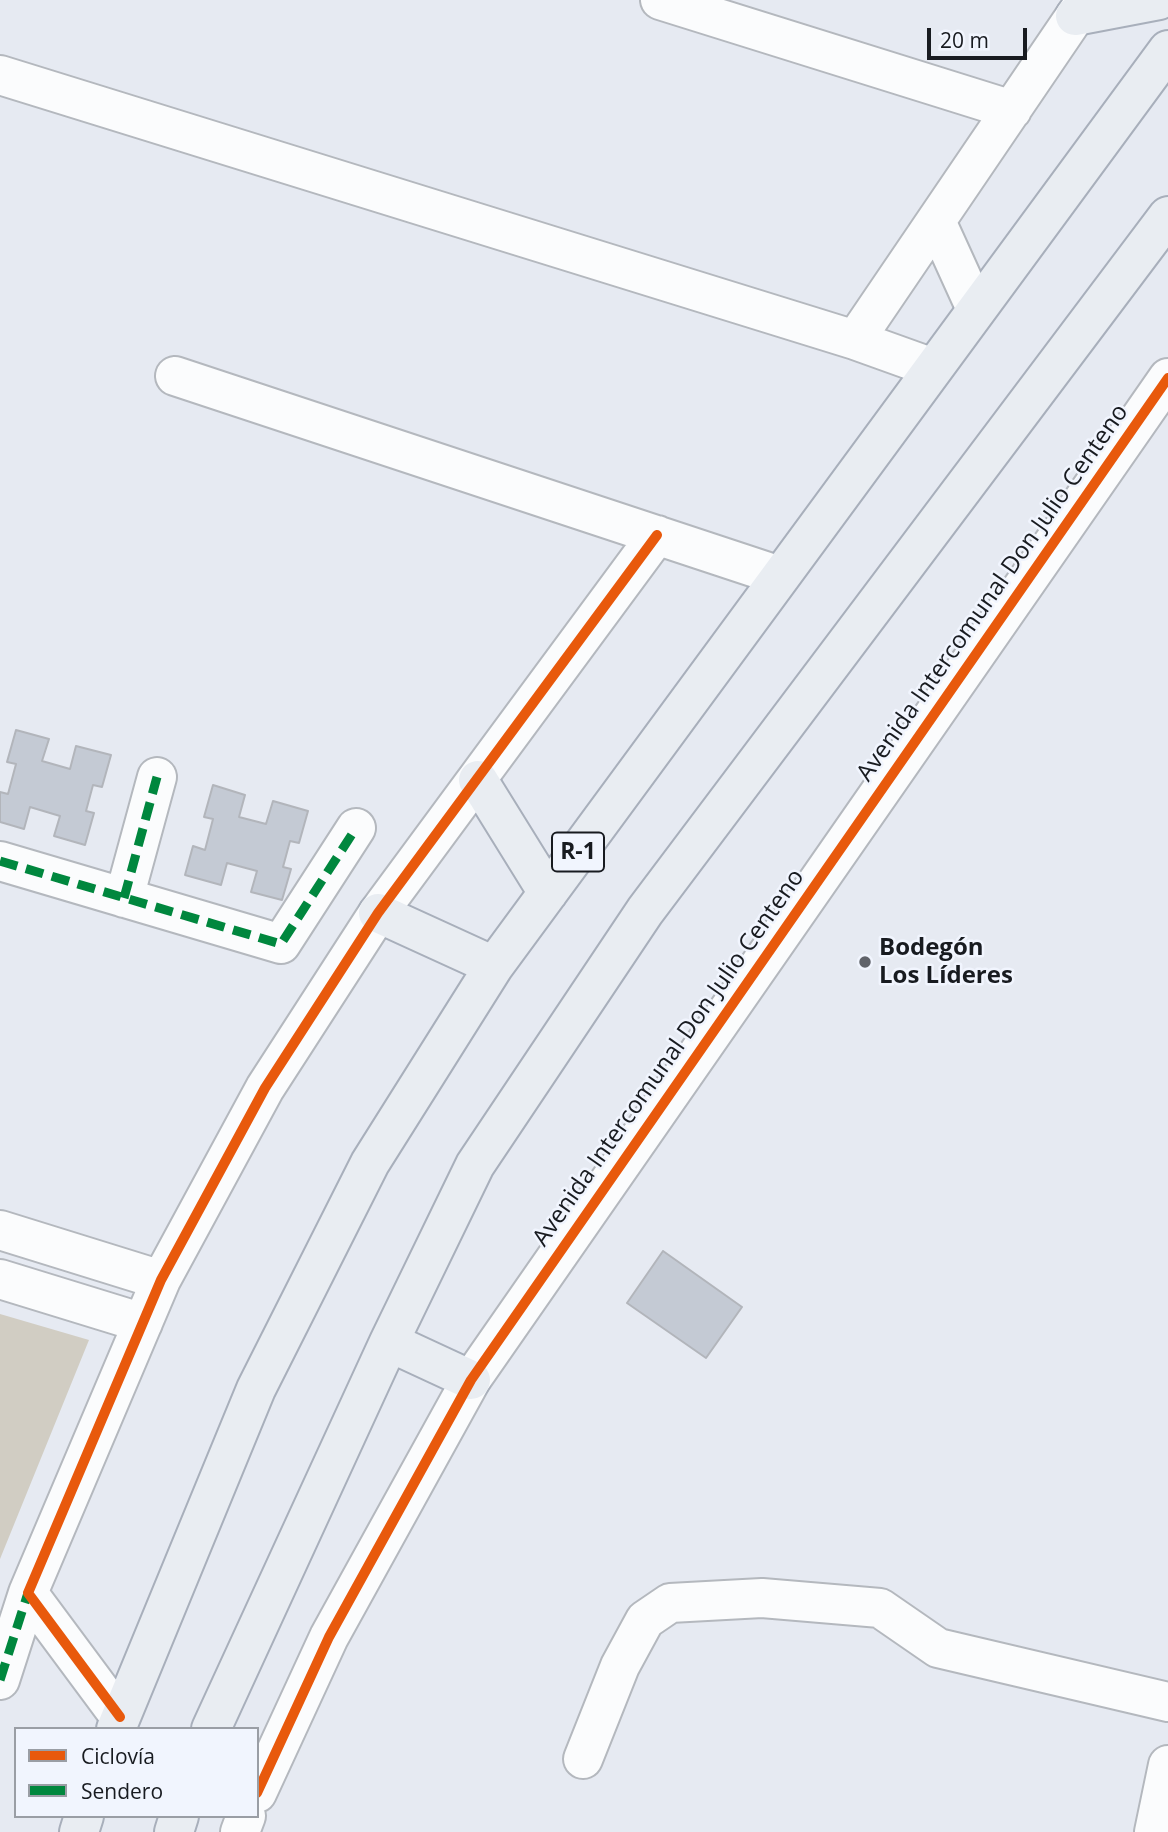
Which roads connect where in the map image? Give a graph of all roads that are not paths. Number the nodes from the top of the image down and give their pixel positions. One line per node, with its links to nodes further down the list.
1 (660, 0): 6 (street)
2 (1159, 0): 3 (main road)
3 (1081, 8): 6 (street)
4 (1168, 50): 9 (main road, R-1)
5 (0, 75): 10 (street)
6 (1012, 110): 7 (street)
7 (936, 220): 9 (street); 10 (street)
8 (1162, 237): 28 (main road)
9 (976, 309): 11 (main road, R-1)
10 (855, 340): 11 (street)
11 (933, 368): 15 (main road, R-1)
12 (175, 376): 14 (street)
13 (1168, 378): 29 (street, Avenida Intercomunal Don Julio Centeno)
14 (657, 535): 15 (street); 17 (street)
15 (779, 576): 20 (main road, R-1)
16 (158, 777): 21 (street)
17 (478, 780): 20 (main road); 22 (street)
18 (356, 828): 21 (street)
19 (0, 861): 21 (street)
20 (548, 893): 23 (main road, R-1)
21 (124, 898)
22 (378, 913): 23 (main road); 26 (street)
23 (494, 966): 33 (main road, R-1)
24 (0, 1230): 26 (street)
25 (0, 1279): 27 (street)
26 (162, 1280): 27 (street)
27 (143, 1323): 30 (street)
28 (389, 1342): 29 (main road); 34 (main road)
29 (471, 1380): 37 (street, Avenida Intercomunal Don Julio Centeno)
30 (28, 1593): 31 (street); 33 (street)
31 (0, 1680)
32 (1168, 1702): 35 (street)
33 (118, 1723)
34 (212, 1727)
35 (583, 1759)
36 (1168, 1765): 38 (street)
37 (259, 1789)
38 (1154, 1832)

